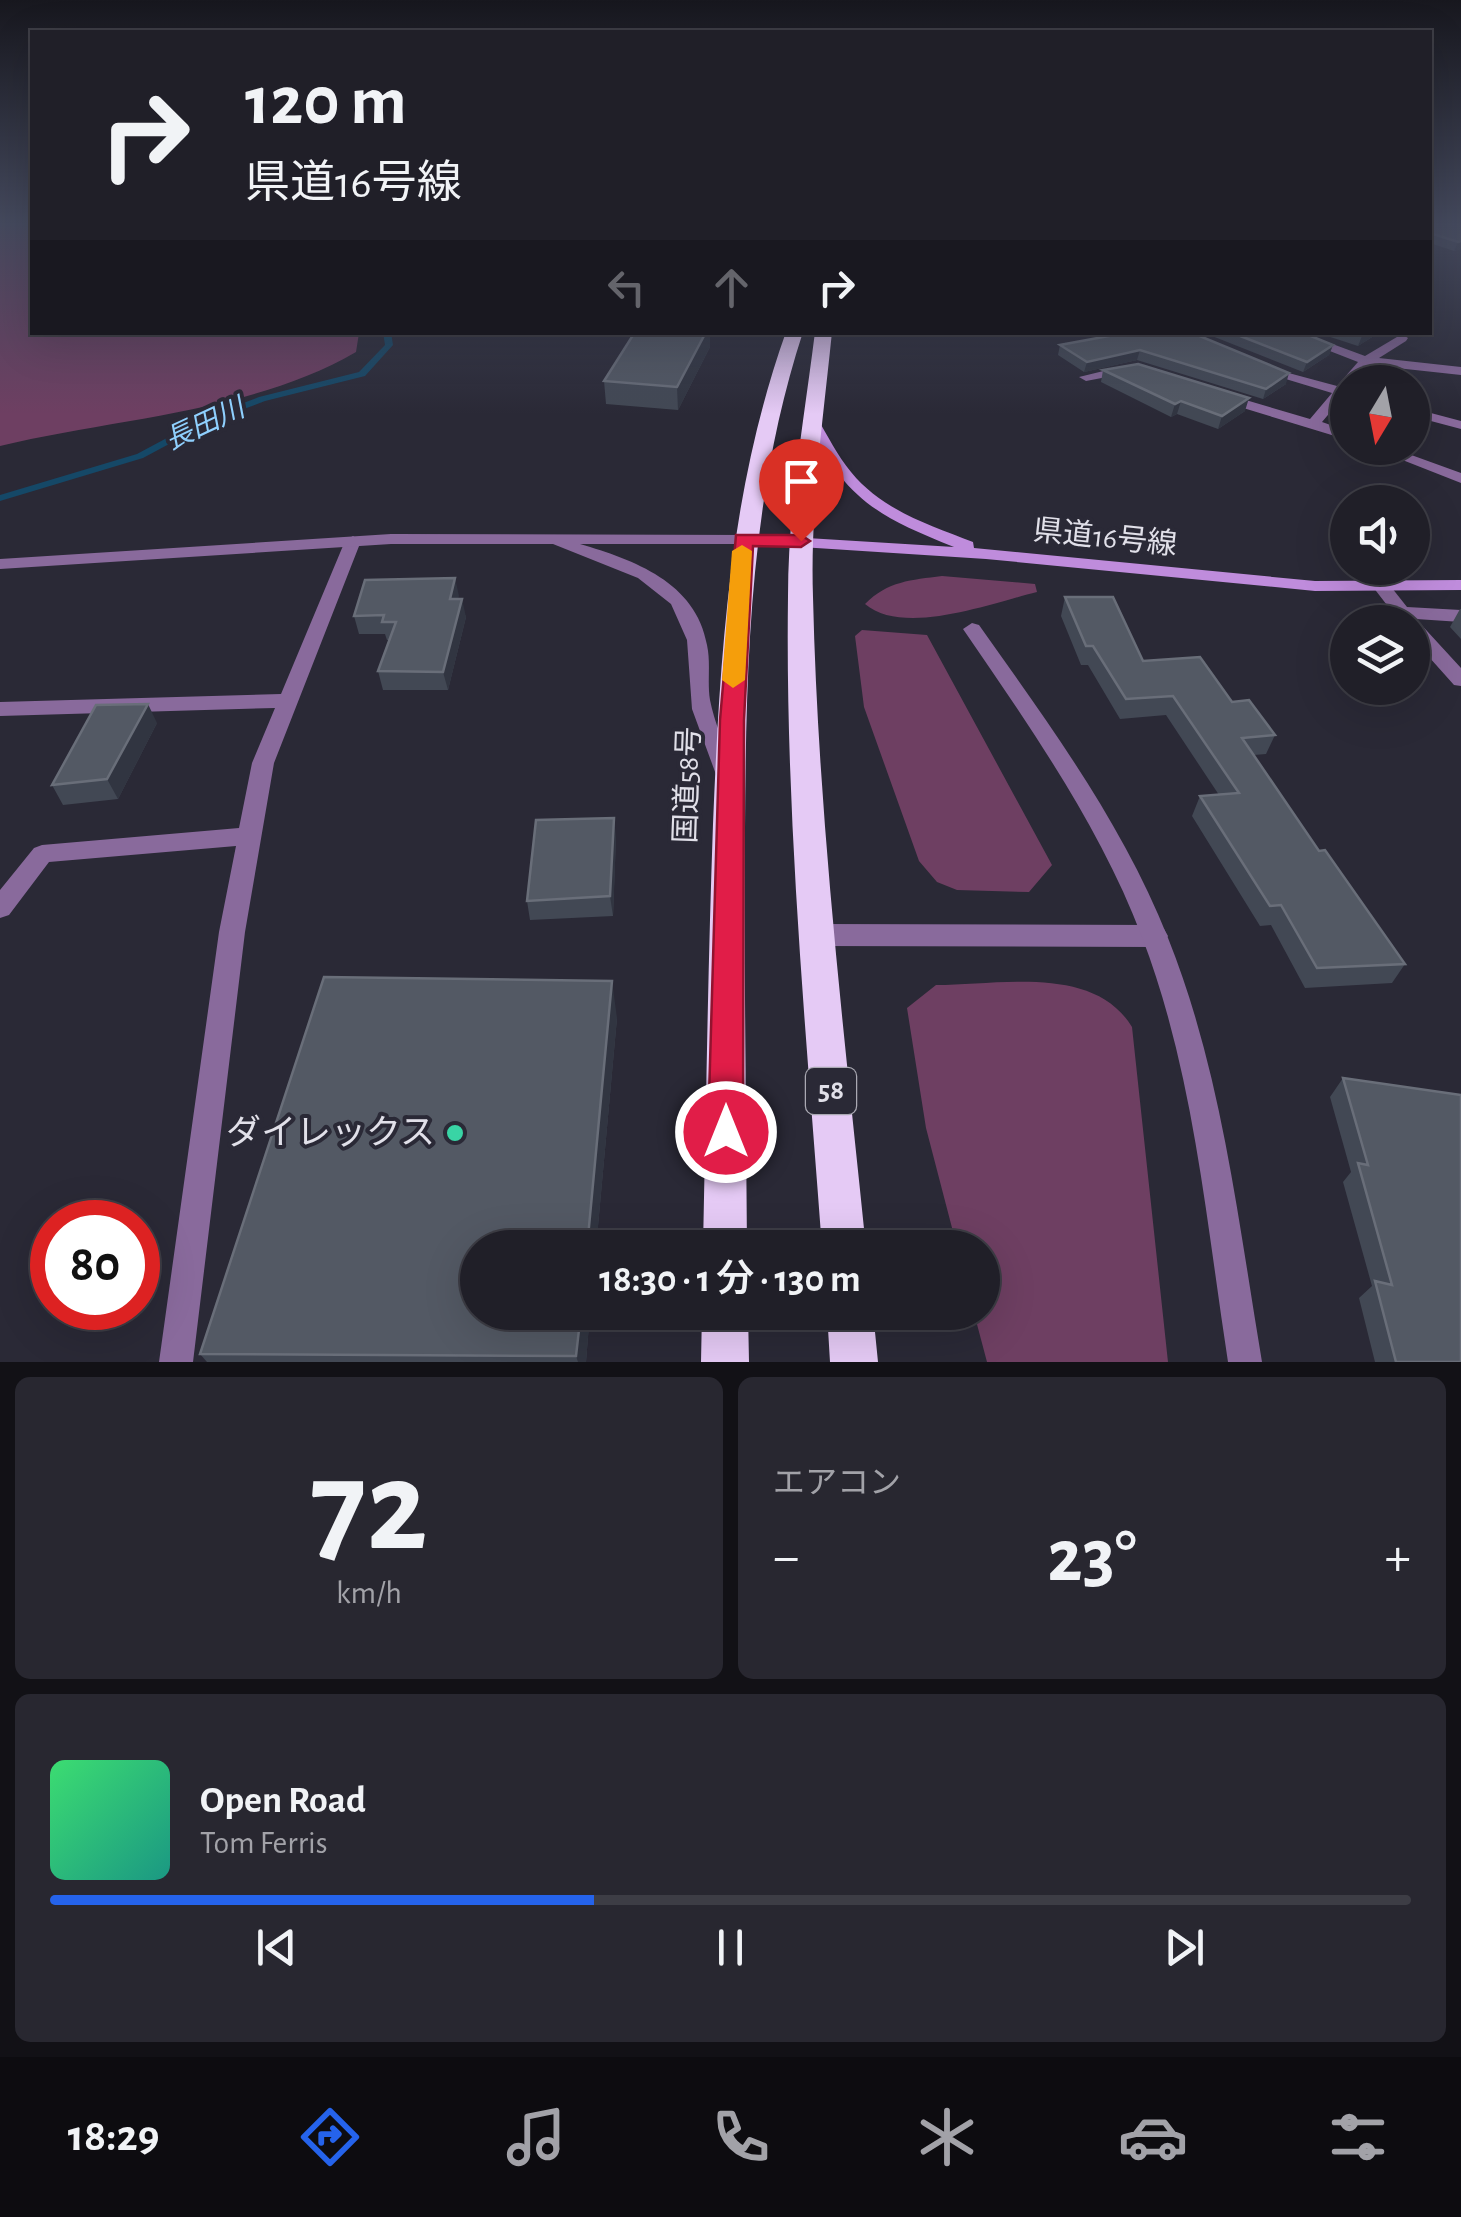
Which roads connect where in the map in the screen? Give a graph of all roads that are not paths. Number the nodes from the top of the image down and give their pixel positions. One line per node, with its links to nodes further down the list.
1 (794, 335): 22 (highway, 国道58号)
2 (824, 335): 15 (highway, 58)
3 (1295, 335): 6 (street)
4 (1382, 335): 6 (street)
5 (1246, 361): 11 (street)
6 (1366, 361): 7 (street); 9 (street)
7 (1363, 365)
8 (1136, 368): 10 (street)
9 (1461, 371)
10 (1086, 377)
11 (1330, 389)
12 (1206, 392): 16 (street)
13 (1330, 406): 16 (street)
14 (1430, 417): 17 (street)
15 (812, 421): 24 (highway, 58); 25 (main road)
16 (1313, 424): 18 (street)
17 (1461, 425)
18 (1330, 430)
19 (1425, 465): 20 (street)
20 (1461, 478)
21 (538, 537): 22 (street); 23 (street); 37 (street)
22 (743, 540): 24 (main road, 県道16号線); 37 (highway, 国道58号)
23 (354, 541): 26 (street); 35 (street)
24 (801, 541): 25 (main road, 県道16号線); 40 (highway, 58)
25 (986, 554): 28 (main road, 県道16号線)
26 (0, 564)
27 (1461, 585): 28 (main road, 県道16号線)
28 (1382, 588): 29 (street)
29 (1396, 605)
30 (1461, 616): 31 (street)
31 (1430, 618)
32 (972, 629): 41 (street)
33 (1430, 645): 34 (street)
34 (1461, 680)
35 (288, 701): 36 (street); 38 (street)
36 (0, 708)
37 (730, 786): 42 (highway, 国道58号)
38 (248, 836): 39 (street); 46 (street)
39 (0, 908)
40 (817, 935): 41 (street); 43 (highway, 58)
41 (1155, 936): 49 (street)
42 (725, 1230)
43 (842, 1230)
44 (725, 1330): 47 (highway)
45 (851, 1330): 48 (highway)
46 (176, 1362)
47 (725, 1362)
48 (854, 1362)
49 (1245, 1362)

